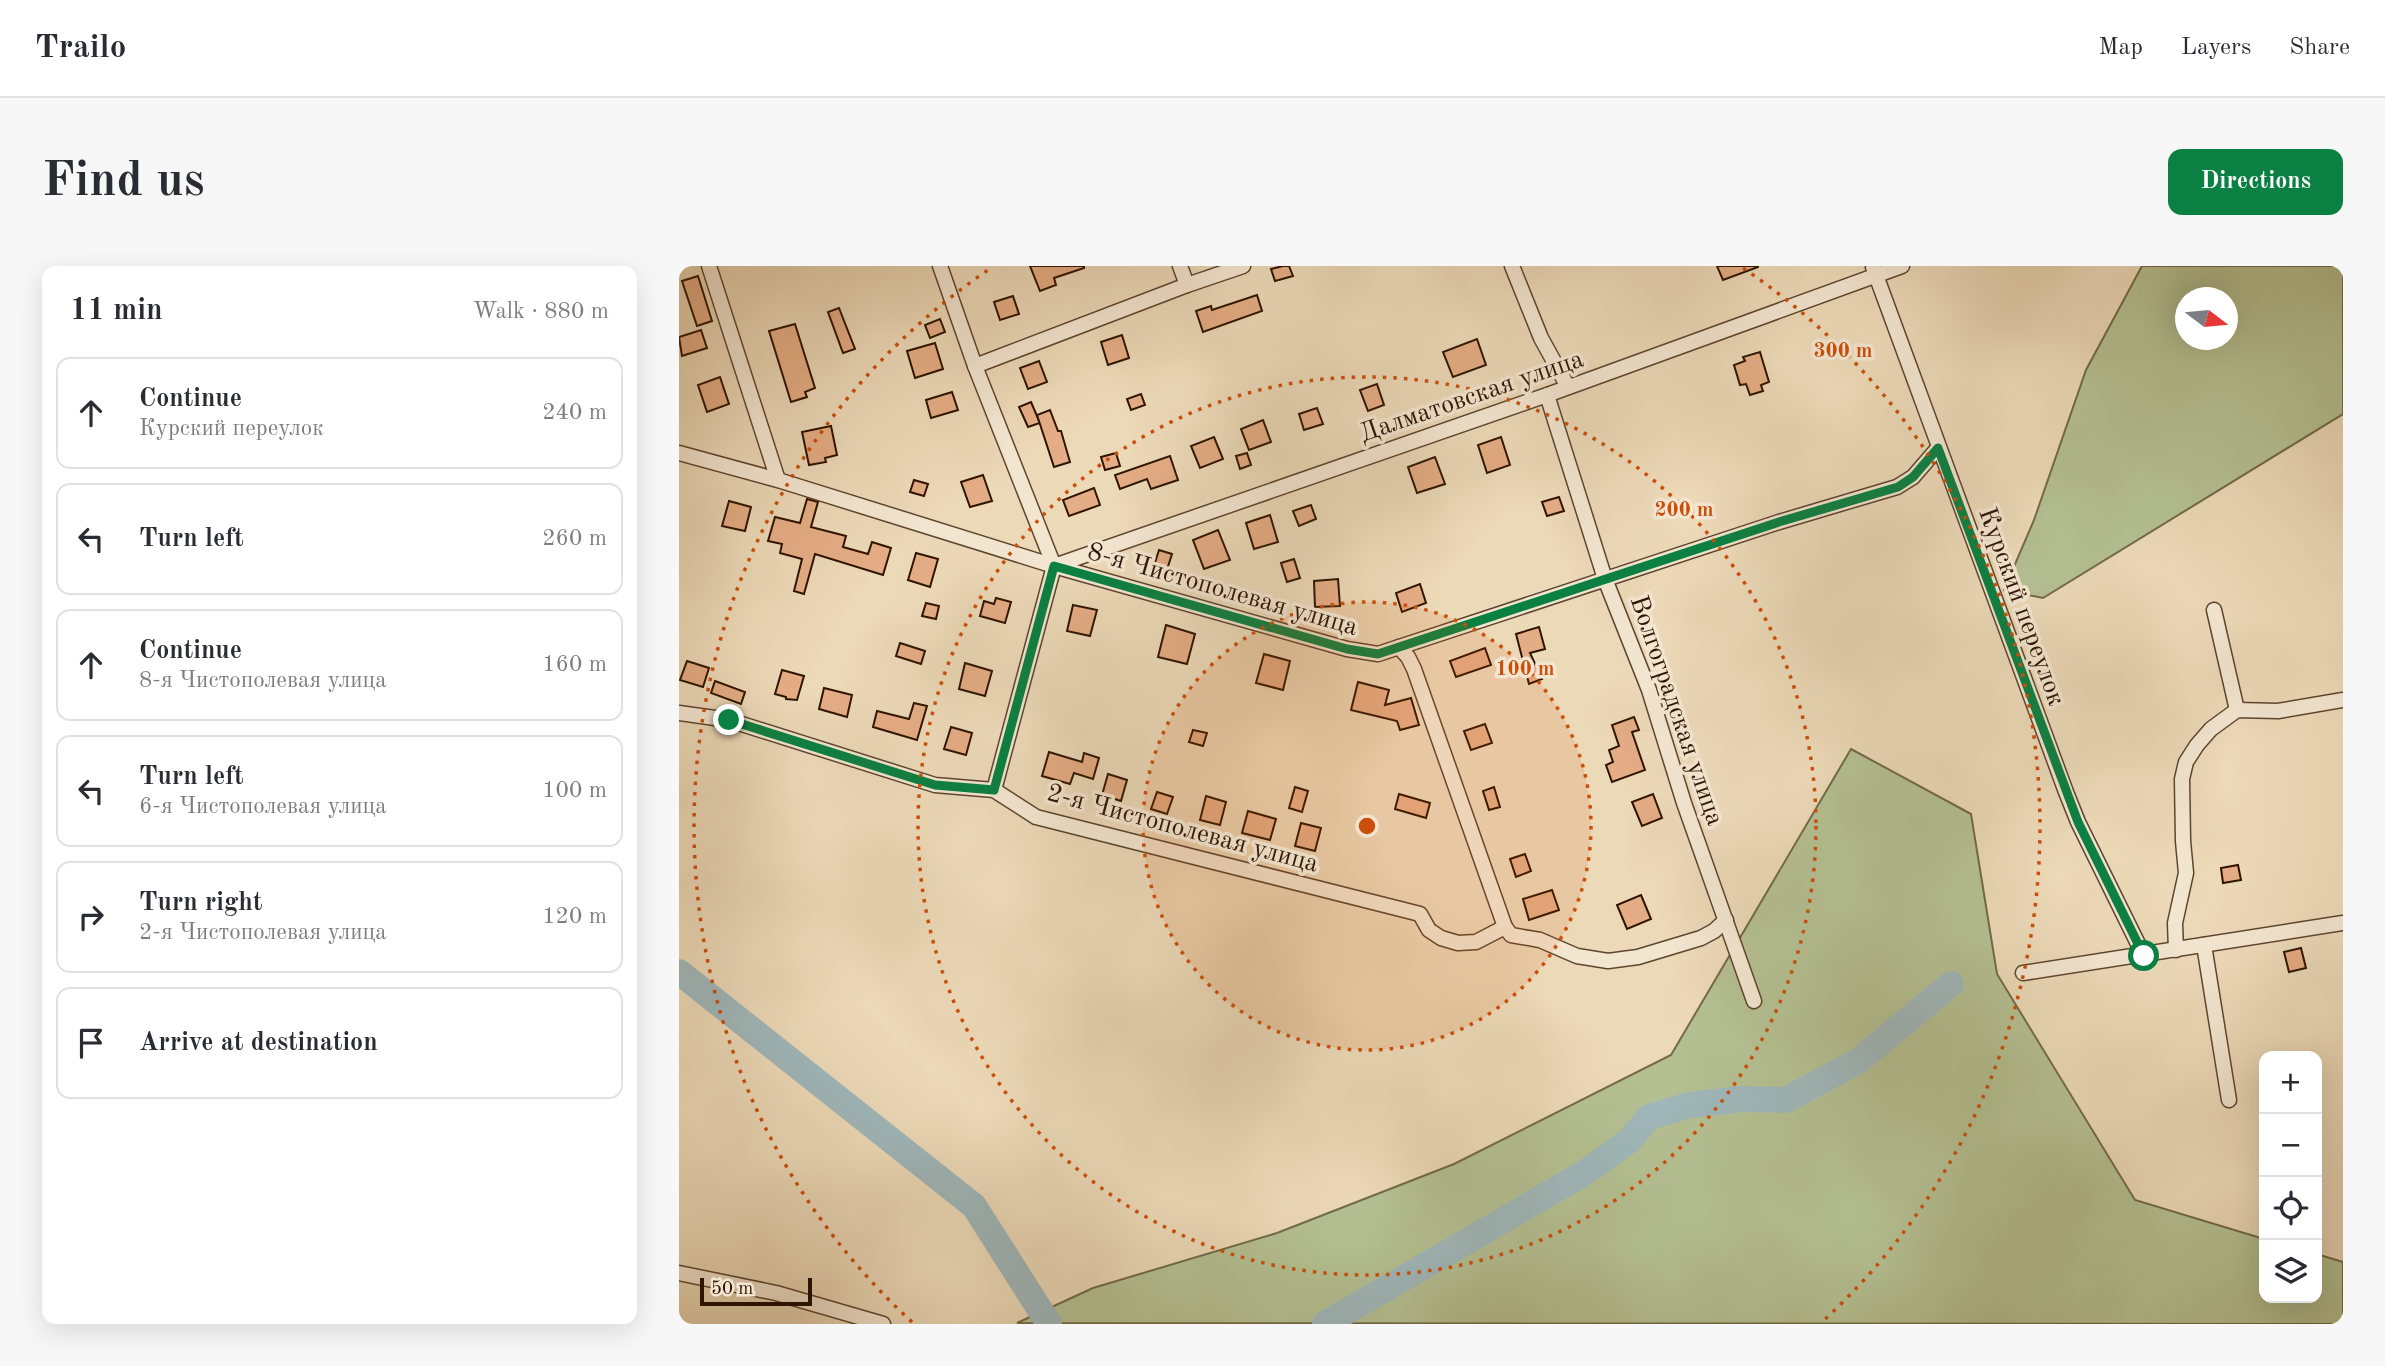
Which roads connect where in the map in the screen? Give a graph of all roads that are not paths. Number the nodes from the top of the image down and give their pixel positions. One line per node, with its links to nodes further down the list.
1 (709, 266): 14 (street)
2 (940, 266): 9 (street)
3 (1180, 266): 8 (street)
4 (1243, 266): 8 (street)
5 (1512, 266): 10 (street)
6 (1902, 266): 7 (street, Далматовская улица)
7 (1874, 270): 10 (street, Далматовская улица); 12 (street, Курский переулок)
8 (1187, 285): 9 (street)
9 (975, 366): 15 (street)
10 (1568, 387): 11 (street, Далматовская улица)
11 (1547, 395): 15 (street, Далматовская улица); 16 (street, Волгоградская улица)
12 (1938, 448): 16 (street, 8-я Чистополевая улица); 28 (street, Курский переулок)
13 (679, 453): 14 (street, 8-я Чистополевая улица)
14 (778, 480): 15 (street, 8-я Чистополевая улица)
15 (1054, 566): 18 (street, 8-я Чистополевая улица); 22 (street)
16 (1605, 579): 18 (street, 8-я Чистополевая улица); 23 (street, Волгоградская улица)
17 (2214, 610): 20 (street)
18 (1399, 647): 25 (street)
19 (2343, 700): 20 (street)
20 (2237, 710): 27 (street)
21 (679, 713): 22 (street, 2-я Чистополевая улица)
22 (994, 790): 25 (street, 2-я Чистополевая улица)
23 (1726, 920): 25 (street); 30 (street, Волгоградская улица)
24 (2343, 923): 26 (street)
25 (1505, 927)
26 (2204, 946): 27 (street); 31 (street)
27 (2176, 950): 28 (street)
28 (2144, 956): 29 (street)
29 (2022, 973)
30 (1754, 1001)
31 (2229, 1100)
32 (679, 1273): 33 (street)
33 (883, 1324)

